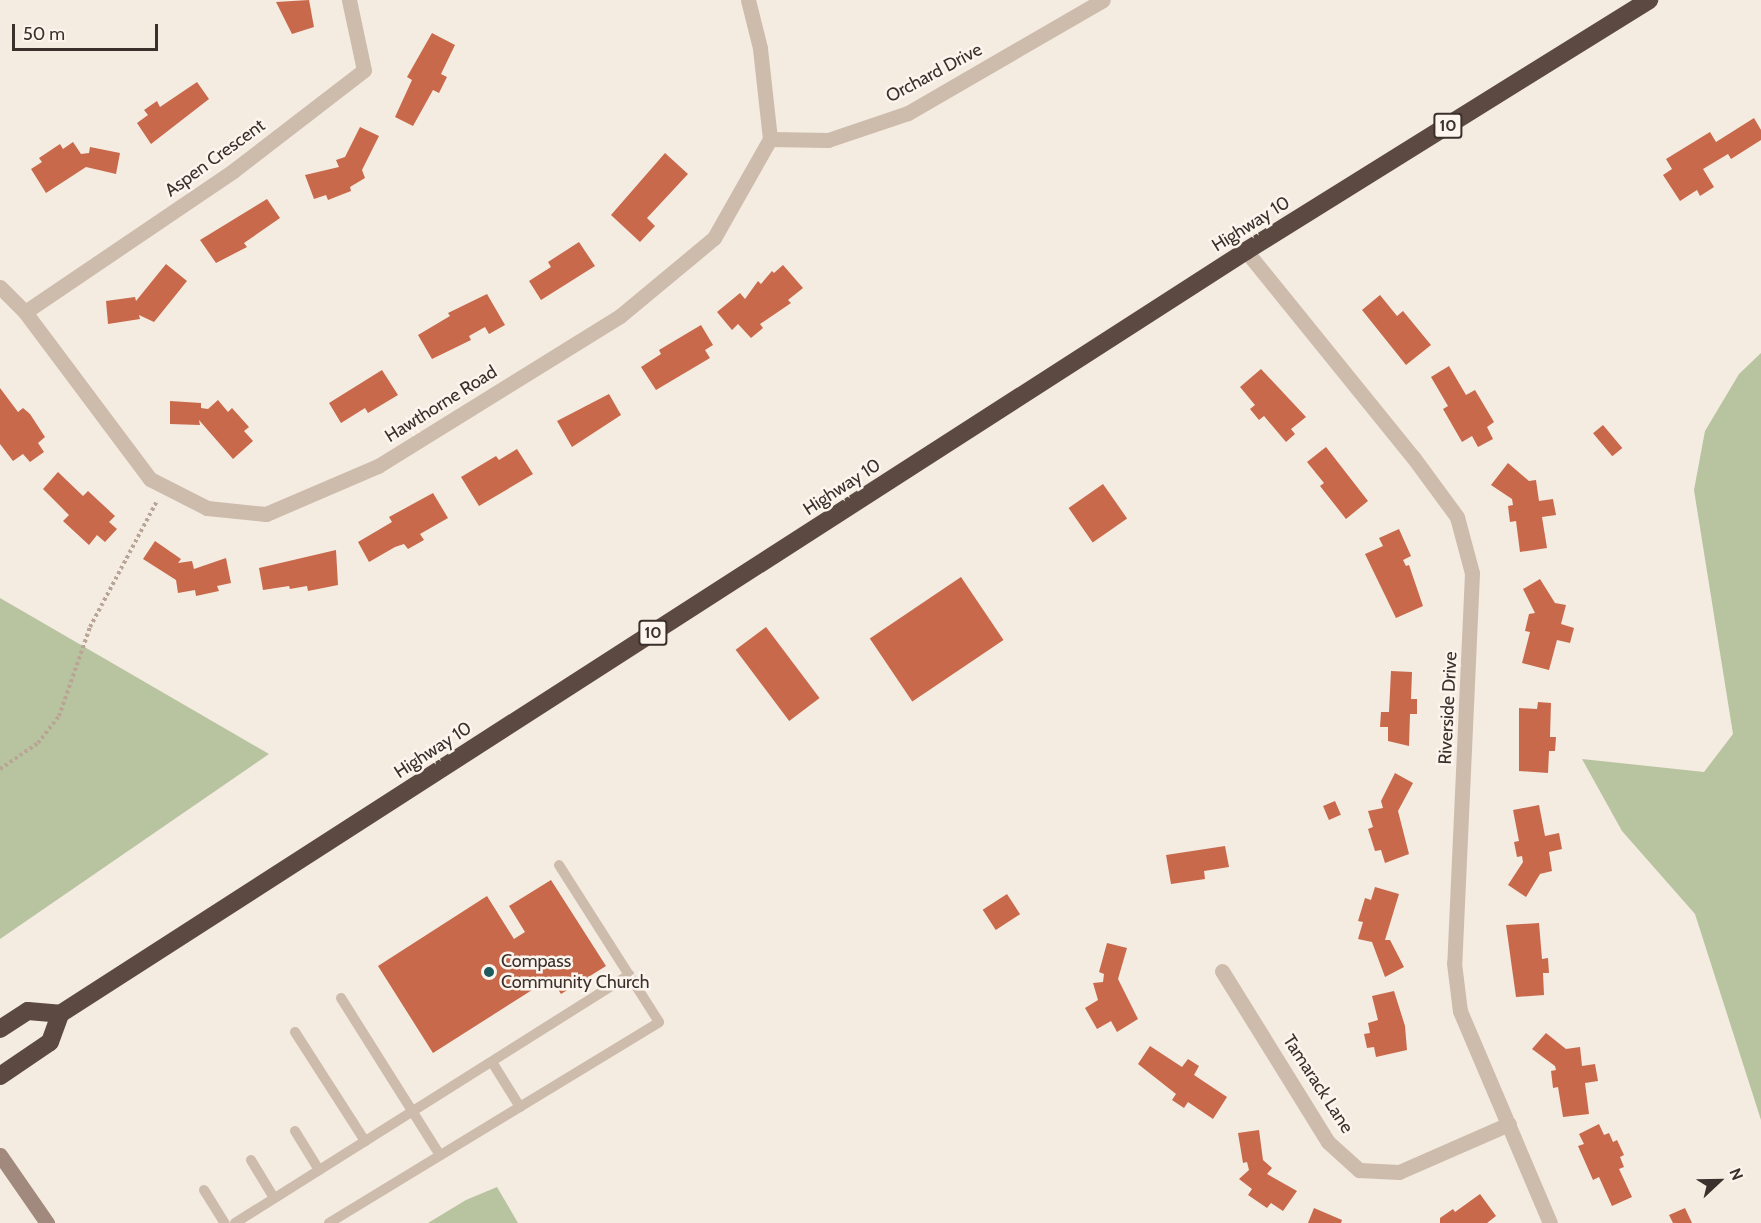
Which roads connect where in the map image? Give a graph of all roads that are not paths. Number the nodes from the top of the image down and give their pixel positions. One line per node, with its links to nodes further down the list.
1 (349, 0): 8 (street, Aspen Crescent)
2 (748, 0): 5 (street)
3 (1103, 0): 5 (street, Orchard Drive)
4 (1649, 0): 6 (highway, Highway 10 / 10)
5 (770, 139): 8 (street, Hawthorne Road)
6 (1246, 252): 13 (highway, Highway 10 / 10); 20 (street, Riverside Drive)
7 (0, 287): 8 (street, Hawthorne Road)
8 (25, 312)
9 (559, 865): 11 (lane)
10 (1222, 970): 20 (street, Tamarack Lane)
11 (629, 975): 16 (lane); 18 (lane)
12 (341, 998): 19 (lane)
13 (60, 1014): 14 (highway); 17 (highway)
14 (0, 1029)
15 (295, 1032): 22 (lane)
16 (492, 1062): 18 (lane); 19 (lane)
17 (0, 1076)
18 (520, 1107): 24 (lane)
19 (413, 1111): 22 (lane); 24 (lane)
20 (1509, 1124): 33 (street, Riverside Drive)
21 (295, 1131): 26 (lane)
22 (365, 1141): 26 (lane)
23 (0, 1155): 29 (main road)
24 (440, 1155): 32 (lane)
25 (251, 1160): 28 (lane)
26 (319, 1170): 28 (lane)
27 (204, 1190): 30 (lane)
28 (274, 1198): 31 (lane)
29 (47, 1223)
30 (225, 1223)
31 (235, 1223)
32 (329, 1223)
33 (1550, 1223)

